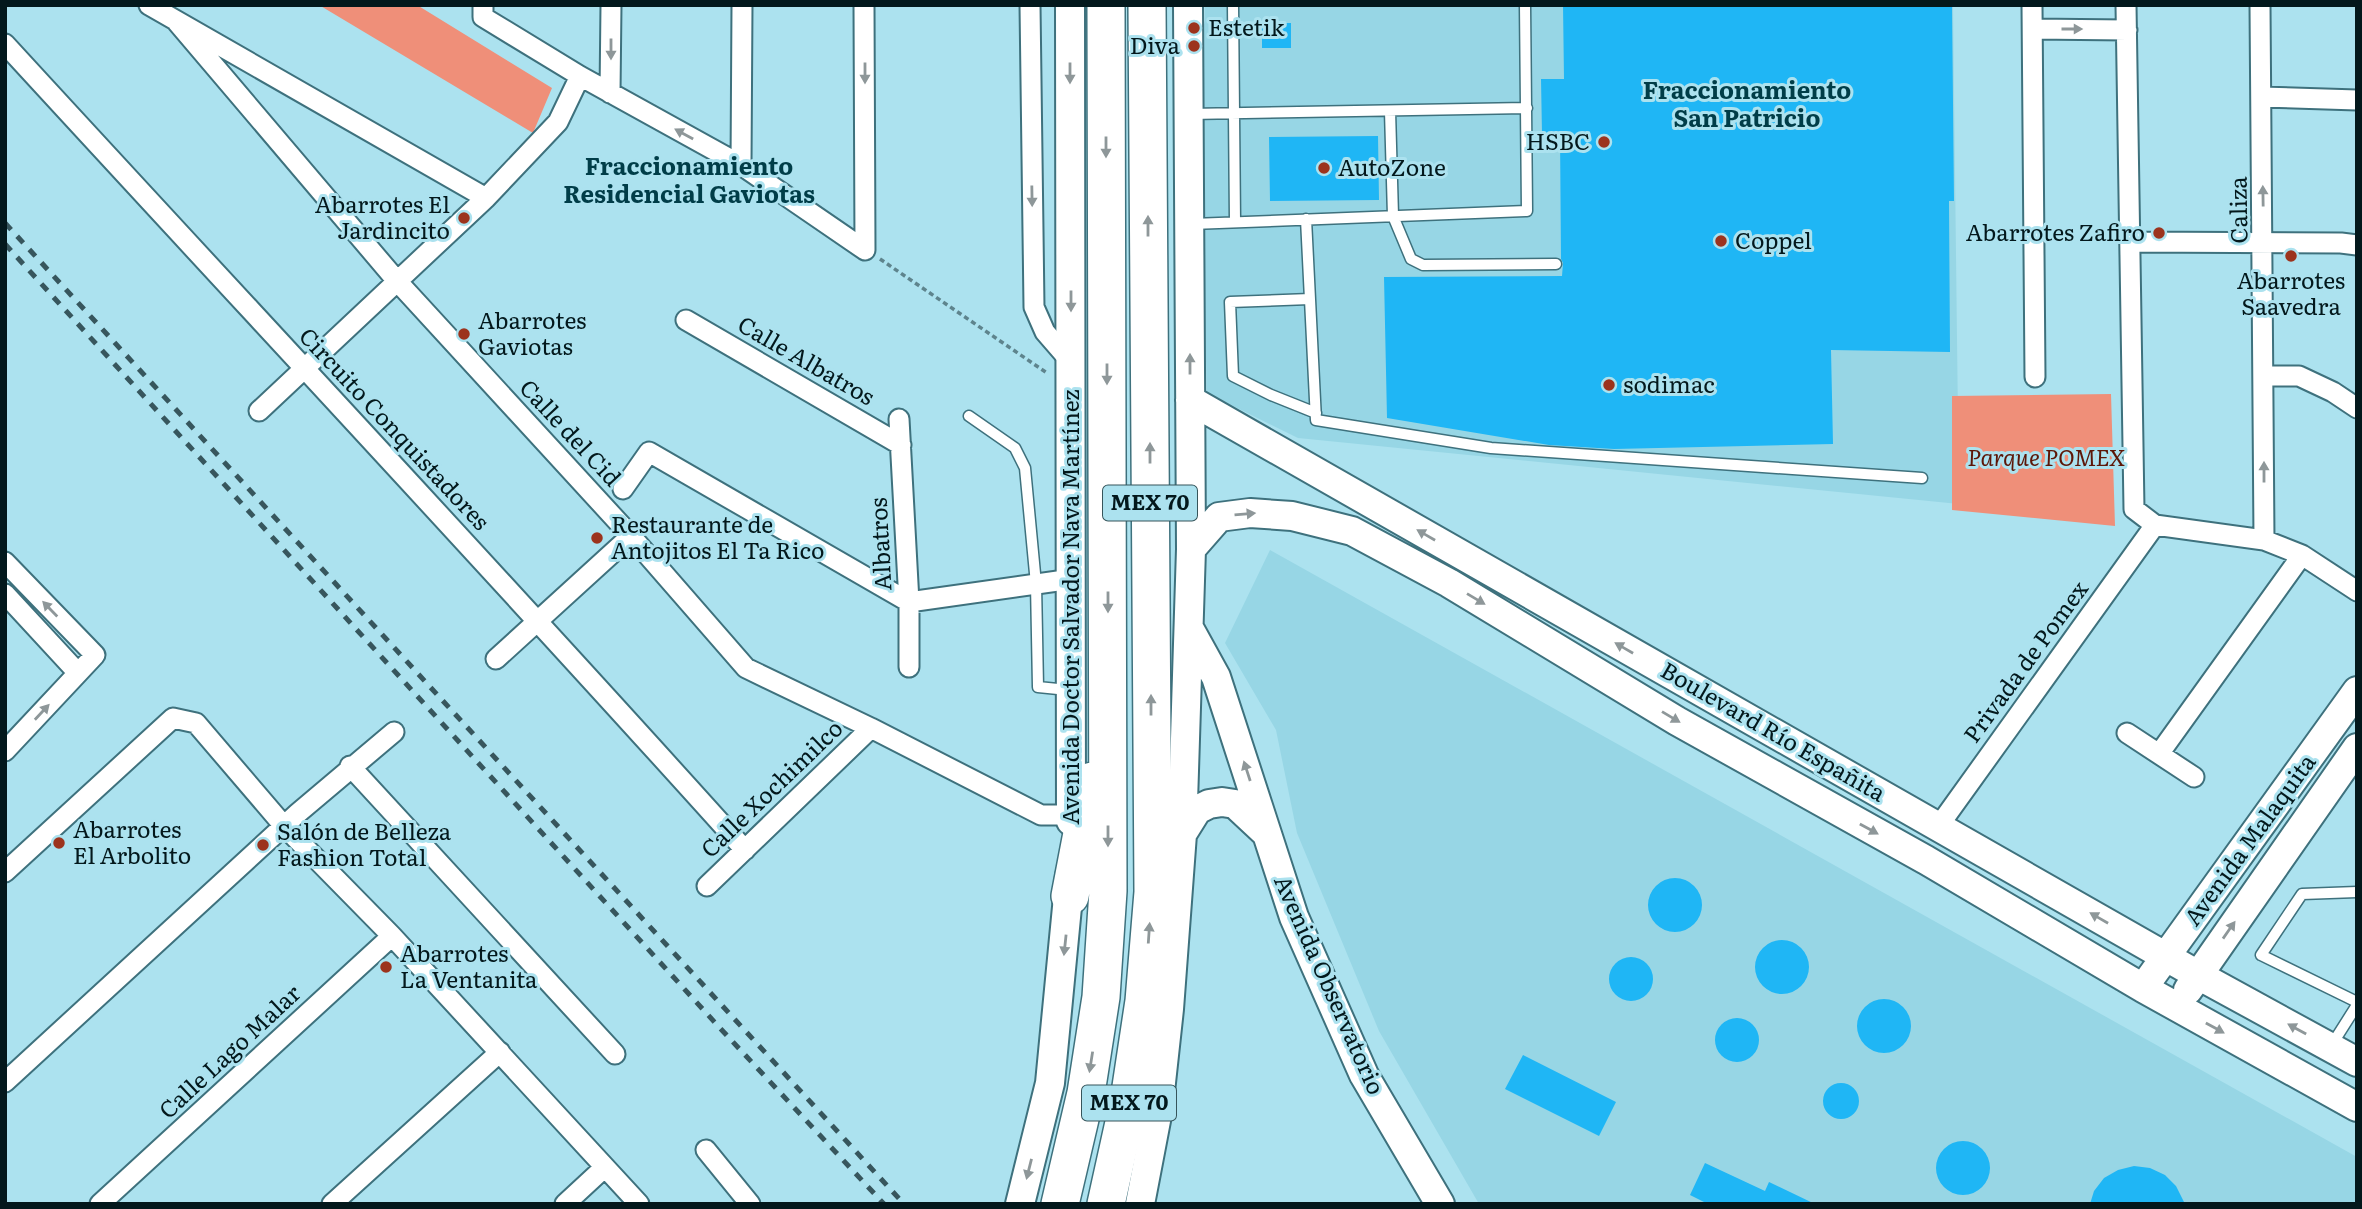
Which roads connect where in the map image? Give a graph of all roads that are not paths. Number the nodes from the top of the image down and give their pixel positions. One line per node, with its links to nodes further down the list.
1 (149, 5): 16 (street)
2 (611, 5): 21 (street, one-way to 21)
3 (742, 5): 28 (street)
4 (864, 5): 28 (street, one-way to 28)
5 (1030, 5): 41 (street, one-way to 41)
6 (1070, 5): 41 (main road, Avenida Doctor Salvador Nava Martínez, one-way to 41)
7 (1105, 5): 71 (highway, Avenida Doctor Salvador Nava Martínez / MEX 70, one-way to 71)
8 (1147, 5): 102 (highway, MEX 70, one-way to 8)
9 (1188, 5): 26 (main road)
10 (1233, 5): 27 (lane)
11 (1525, 5): 24 (lane)
12 (2032, 5): 17 (street)
13 (2126, 5): 18 (street)
14 (2260, 5): 22 (street, Caliza)
15 (483, 11): 20 (street)
16 (177, 22): 29 (street); 38 (street, Calle del Cid)
17 (2033, 29): 18 (street, one-way to 18); 44 (street)
18 (2127, 30): 34 (street)
19 (5, 44): 42 (street, Circuito Conquistadores)
20 (578, 80): 21 (street); 29 (street)
21 (610, 93): 28 (street, one-way to 21)
22 (2261, 97): 23 (street); 35 (street, Caliza, one-way to 22)
23 (2357, 100)
24 (1527, 108): 25 (lane); 30 (lane)
25 (1390, 111): 27 (lane); 30 (lane)
26 (1189, 114): 27 (lane); 33 (main road)
27 (1236, 114): 32 (lane)
28 (741, 165)
29 (486, 198): 38 (street)
30 (1393, 216): 31 (lane); 37 (lane)
31 (1306, 219): 32 (lane); 39 (lane)
32 (1235, 222): 33 (lane)
33 (1189, 224): 45 (main road, one-way to 33)
34 (2130, 242): 35 (street); 54 (street)
35 (2264, 243): 36 (street); 43 (street, Caliza)
36 (2357, 244)
37 (1556, 264)
38 (397, 281): 42 (street); 55 (street, Calle del Cid)
39 (1310, 299): 48 (lane); 48 (lane)
40 (686, 320): 51 (street, Calle Albatros)
41 (1071, 362): 60 (main road, Avenida Doctor Salvador Nava Martínez)
42 (303, 369): 47 (street); 65 (street, Circuito Conquistadores)
43 (2264, 376): 46 (street); 56 (street, Caliza, one-way to 43)
44 (2035, 377)
45 (1190, 400): 57 (main road); 82 (main road, Boulevard Río Españita, one-way to 45)
46 (2357, 408)
47 (259, 411)
48 (1316, 413): 52 (lane)
49 (970, 416): 61 (lane)
50 (899, 419): 51 (street, Albatros)
51 (901, 444): 64 (street, Albatros)
52 (1922, 478)
53 (624, 489): 64 (street)
54 (2155, 525): 56 (street); 82 (street, Privada de Pomex)
55 (631, 536): 65 (street); 72 (street, Calle del Cid)
56 (2264, 540): 58 (street)
57 (1191, 549): 66 (main road); 94 (main road, Boulevard Río Españita, one-way to 94)
58 (2301, 555): 62 (street); 77 (street)
59 (6, 564): 69 (street, one-way to 59)
60 (1072, 579): 61 (street); 71 (main road, Avenida Doctor Salvador Nava Martínez)
61 (1036, 584): 64 (street); 71 (lane)
62 (2357, 591)
63 (5, 594): 69 (street)
64 (909, 602): 68 (street, Albatros)
65 (539, 621): 67 (street); 85 (street, Circuito Conquistadores)
66 (1189, 628): 83 (main road); 84 (main road, Avenida Observatorio, one-way to 66)
67 (496, 659)
68 (909, 667)
69 (78, 673): 76 (street, one-way to 69)
70 (2357, 691): 91 (main road, Avenida Malaquita)
71 (1090, 692): 80 (main road, Avenida Doctor Salvador Nava Martínez); 89 (highway); 112 (highway, Avenida Doctor Salvador Nava Martínez / MEX 70, one-way to 112)
72 (871, 728): 80 (street, Calle del Cid); 85 (street, Calle Xochimilco)
73 (394, 732): 78 (street)
74 (2127, 733): 77 (street)
75 (2357, 748): 93 (main road, Avenida Malaquita, one-way to 75)
76 (5, 751)
77 (2160, 754): 79 (street)
78 (350, 766): 81 (street); 99 (street)
79 (2194, 778)
80 (1072, 815): 89 (main road, Avenida Doctor Salvador Nava Martínez)
81 (284, 826): 86 (street); 90 (street); 101 (street)
82 (1938, 827): 91 (main road, Boulevard Río Españita, one-way to 82)
83 (1182, 834): 84 (main road); 92 (main road)
84 (1269, 836): 115 (main road, Avenida Observatorio)
85 (745, 850): 87 (street, Calle Xochimilco)
86 (5, 872)
87 (707, 886)
88 (2357, 892): 95 (lane)
89 (1070, 896): 111 (main road, Avenida Doctor Salvador Nava Martínez, one-way to 111)
90 (392, 936): 98 (street); 106 (street, Calle Lago Malar)
91 (2166, 956): 93 (main road, Boulevard Río Españita); 94 (main road, Avenida Malaquita)
92 (1172, 967): 102 (highway); 114 (main road)
93 (2198, 975): 96 (main road, Avenida Malaquita); 97 (main road, Boulevard Río Españita, one-way to 93)
94 (2143, 988): 96 (main road, Boulevard Río Españita)
95 (2357, 1003): 97 (lane)
96 (2176, 1006): 103 (main road, Boulevard Río Españita, one-way to 103)
97 (2330, 1047): 100 (main road, Boulevard Río Españita)
98 (500, 1052): 105 (street); 107 (street)
99 (615, 1054)
100 (2357, 1062)
101 (5, 1082)
102 (1129, 1100): 113 (highway, MEX 70)
103 (2357, 1107)
104 (706, 1150): 110 (street)
105 (605, 1167): 108 (street); 109 (street)
106 (100, 1204)
107 (331, 1204)
108 (565, 1204)
109 (639, 1204)
110 (750, 1204)
111 (1020, 1204)
112 (1060, 1204)
113 (1105, 1204)
114 (1140, 1204)
115 (1440, 1204)

